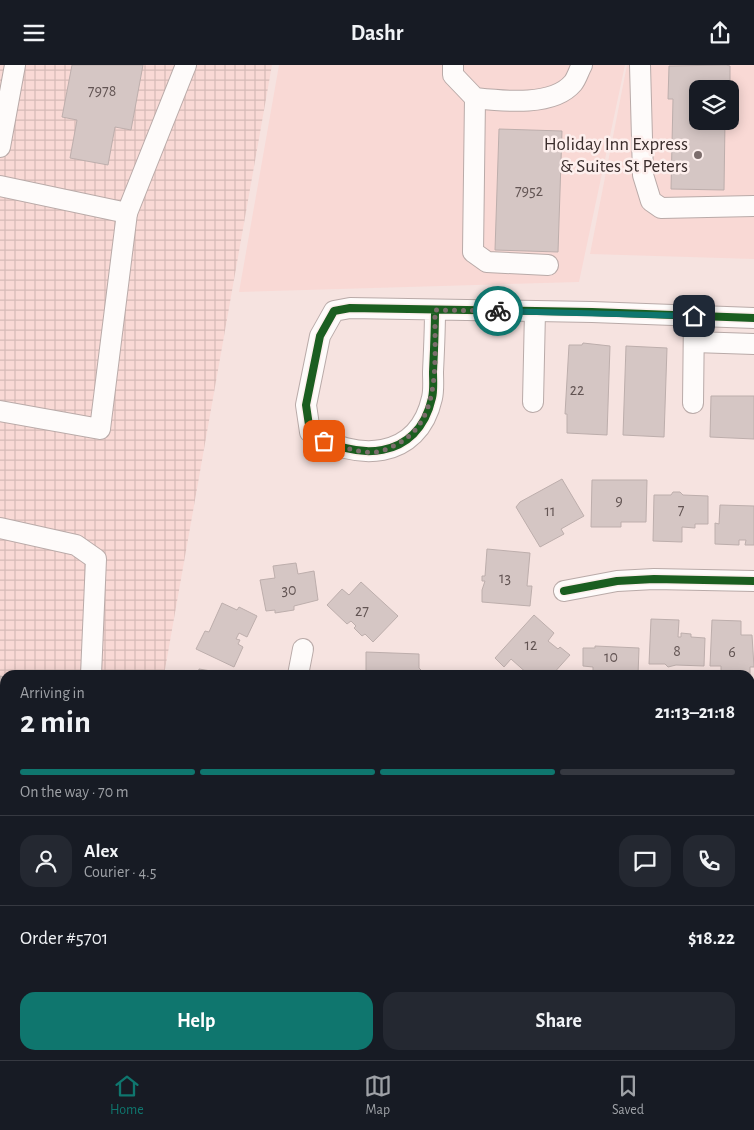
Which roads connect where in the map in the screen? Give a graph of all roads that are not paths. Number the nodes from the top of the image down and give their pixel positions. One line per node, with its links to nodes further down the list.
1 (15, 65): 7 (street)
2 (186, 65): 10 (street)
3 (453, 65): 6 (street)
4 (582, 65): 6 (street)
5 (640, 65): 9 (street)
6 (474, 98): 11 (street)
7 (0, 147)
8 (0, 186): 10 (street)
9 (754, 206)
10 (127, 213): 20 (street)
11 (548, 265)
12 (435, 310): 12 (street); 13 (street)
13 (534, 311): 14 (street); 18 (street)
14 (694, 316): 15 (street); 16 (street)
15 (754, 318)
16 (694, 341): 17 (street); 19 (street)
17 (754, 344)
18 (533, 402)
19 (693, 403)
20 (0, 411)
21 (0, 528): 25 (street)
22 (754, 581): 23 (street)
23 (564, 591)
24 (303, 649): 26 (street)
25 (91, 670)
26 (299, 670)

